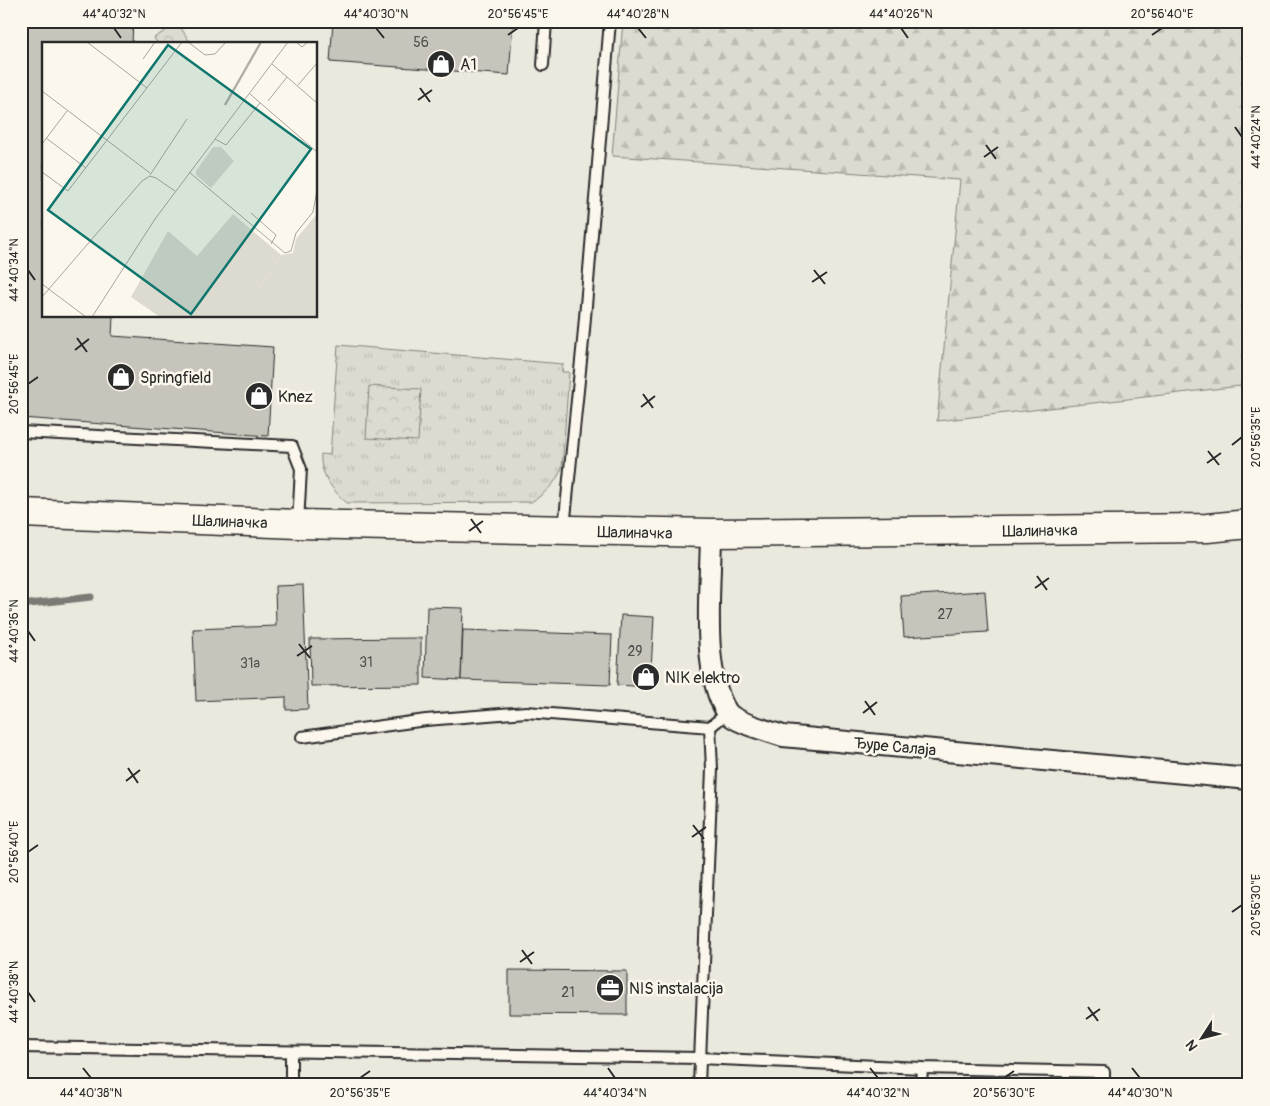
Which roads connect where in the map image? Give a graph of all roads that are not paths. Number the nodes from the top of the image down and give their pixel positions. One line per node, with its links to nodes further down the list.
1 (546, 21): 3 (lane)
2 (610, 21): 8 (lane)
3 (543, 65)
4 (21, 432): 6 (lane)
5 (21, 513): 6 (main road, Шалиначка)
6 (298, 524): 8 (main road, Шалиначка)
7 (1249, 524): 9 (main road, Шалиначка)
8 (563, 531): 9 (main road, Шалиначка)
9 (711, 533): 10 (street)
10 (727, 713): 11 (lane); 13 (street, Ђуре Салаја)
11 (710, 728): 12 (lane); 16 (lane)
12 (302, 737)
13 (1249, 779)
14 (21, 1047): 15 (lane)
15 (291, 1053): 16 (lane); 18 (lane)
16 (699, 1058): 17 (lane); 19 (lane)
17 (922, 1068): 20 (lane); 21 (lane)
18 (290, 1085)
19 (699, 1085)
20 (921, 1085)
21 (1104, 1085)

